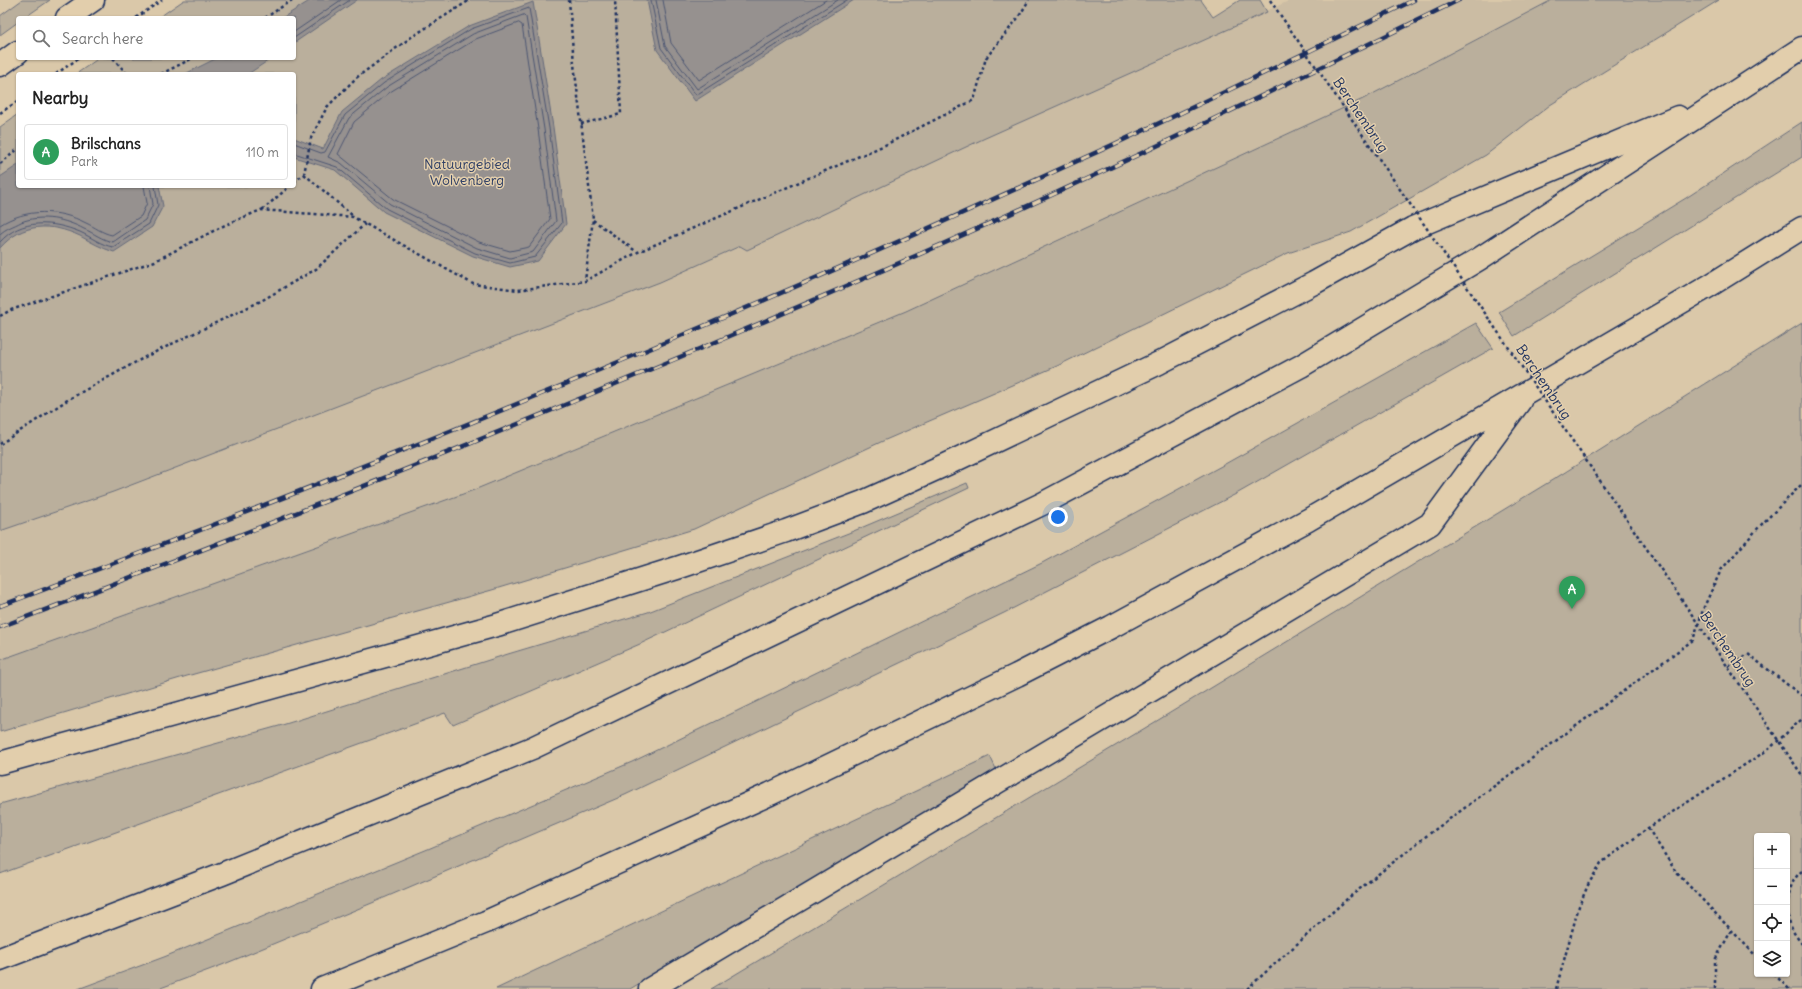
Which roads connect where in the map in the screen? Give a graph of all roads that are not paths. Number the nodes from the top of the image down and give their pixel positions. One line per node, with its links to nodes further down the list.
1 (93, 0): 2 (main road)
2 (70, 16)
3 (1802, 48): 6 (main road)
4 (16, 53): 5 (main road)
5 (0, 65)
6 (1727, 97): 9 (main road); 10 (main road)
7 (1802, 228): 8 (main road)
8 (1525, 394): 11 (main road); 12 (main road)
9 (0, 763)
10 (0, 959)
11 (322, 989)
12 (650, 989)

